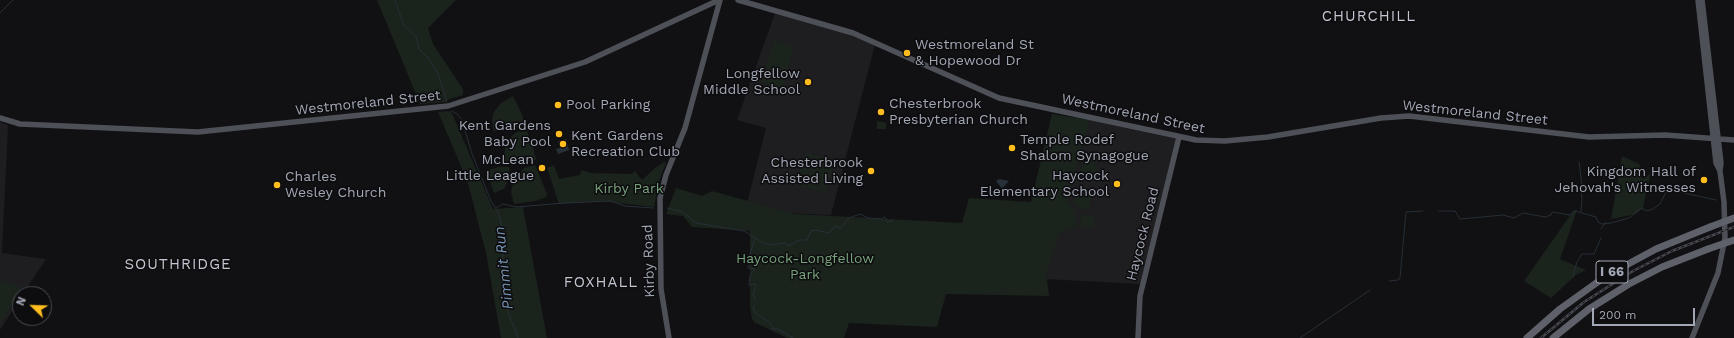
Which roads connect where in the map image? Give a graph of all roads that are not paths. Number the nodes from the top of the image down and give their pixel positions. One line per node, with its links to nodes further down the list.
1 (720, 0): 5 (main road, Westmoreland Street); 11 (main road, Kirby Road)
2 (738, 0): 6 (main road, Westmoreland Street)
3 (1698, 0): 7 (main road)
4 (1702, 0): 7 (main road)
5 (0, 118)
6 (1179, 137): 7 (main road, Westmoreland Street); 12 (main road, Haycock Road)
7 (1716, 139): 8 (main road, Westmoreland Street); 15 (main road)
8 (1734, 140)
9 (1734, 218): 13 (highway, I 66, bridge)
10 (1734, 240): 14 (highway, I 66, bridge)
11 (669, 338)
12 (1138, 338)
13 (1527, 338)
14 (1553, 338)
15 (1692, 338)

